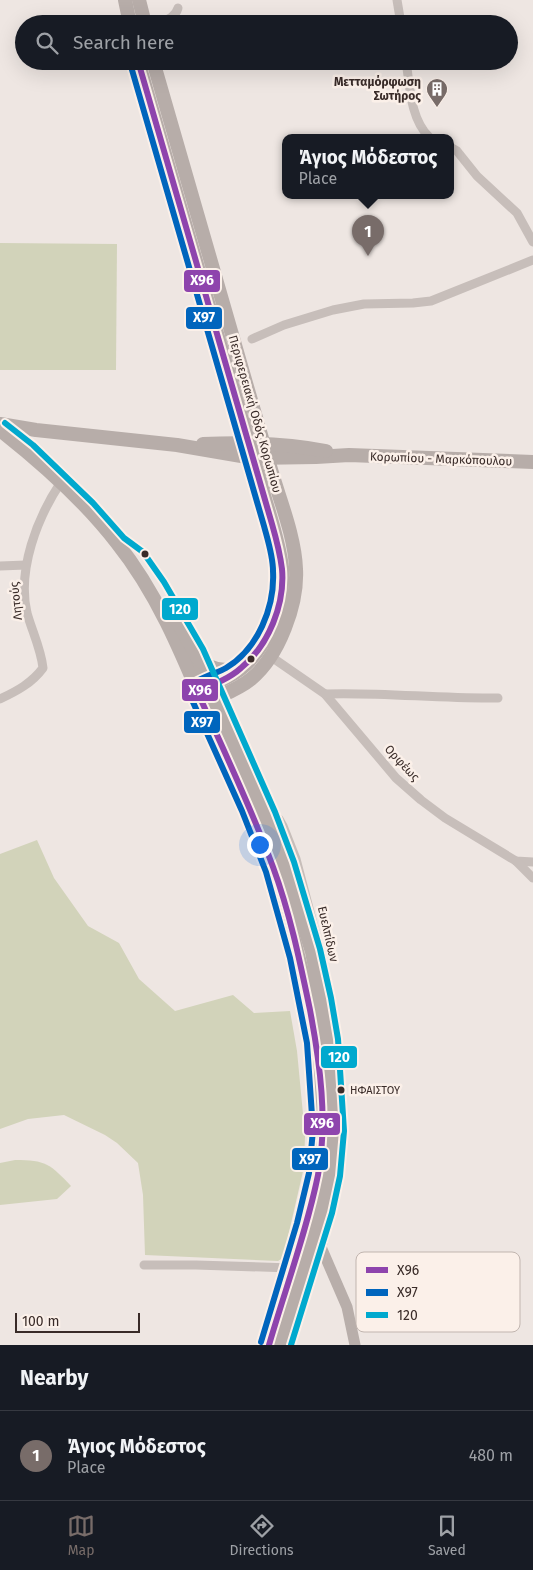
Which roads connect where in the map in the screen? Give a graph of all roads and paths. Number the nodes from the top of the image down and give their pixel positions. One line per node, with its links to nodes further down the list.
1 (125, 0): 5 (main road)
2 (139, 0): 6 (main road)
3 (397, 0): 8 (street)
4 (178, 8): 7 (street)
5 (128, 15)
6 (143, 15)
7 (174, 15)
8 (400, 15)
9 (141, 70): 19 (main road, Περιφερειακή Οδός Κορωπίου)
10 (156, 70): 20 (main road, Περιφερειακή Οδός Κορωπίου)
11 (407, 70): 12 (street)
12 (426, 134)
13 (454, 149): 14 (street)
14 (533, 242)
15 (533, 260): 16 (street)
16 (252, 339)
17 (0, 424): 21 (main road, Κορωπίου - Μαρκόπουλου)
18 (0, 430): 26 (main road)
19 (249, 443): 20 (main road, Κορωπίου - Μαρκόπουλου); 21 (main road, Κορωπίου - Μαρκόπουλου); 23 (main road, Περιφερειακή Οδός Κορωπίου)
20 (264, 444): 22 (main road, Κορωπίου - Μαρκόπουλου); 24 (main road, Περιφερειακή Οδός Κορωπίου)
21 (177, 445): 23 (main road, Κορωπίου - Μαρκόπουλου)
22 (349, 455): 24 (main road, Κορωπίου - Μαρκόπουλου); 25 (main road, Κορωπίου - Μαρκόπουλου)
23 (253, 458): 24 (main road, Κορωπίου - Μαρκόπουλου); 32 (main road, Περιφερειακή Οδός Κορωπίου)
24 (268, 458): 31 (main road, Περιφερειακή Οδός Κορωπίου)
25 (533, 462)
26 (61, 482): 27 (main road); 28 (street, Λητούς)
27 (118, 544): 30 (main road); 35 (main road)
28 (26, 565): 29 (street); 37 (street, Λητούς)
29 (0, 566)
30 (195, 653): 32 (main road); 35 (main road)
31 (270, 656): 33 (main road, Περιφερειακή Οδός Κορωπίου); 34 (street, Ορφέως)
32 (242, 668): 35 (main road, Περιφερειακή Οδός Κορωπίου)
33 (238, 687): 35 (main road, Περιφερειακή Οδός Κορωπίου); 38 (main road)
34 (325, 694): 36 (street); 39 (street, Ορφέως)
35 (206, 695): 38 (main road); 44 (main road)
36 (498, 698)
37 (0, 700)
38 (224, 719): 42 (main road)
39 (516, 861): 40 (street, Ορφέως); 41 (street)
40 (533, 862)
41 (533, 878)
42 (321, 1230): 46 (main road); 47 (street)
43 (144, 1265): 44 (street)
44 (292, 1268): 45 (main road)
45 (269, 1345)
46 (282, 1345)
47 (355, 1345)

